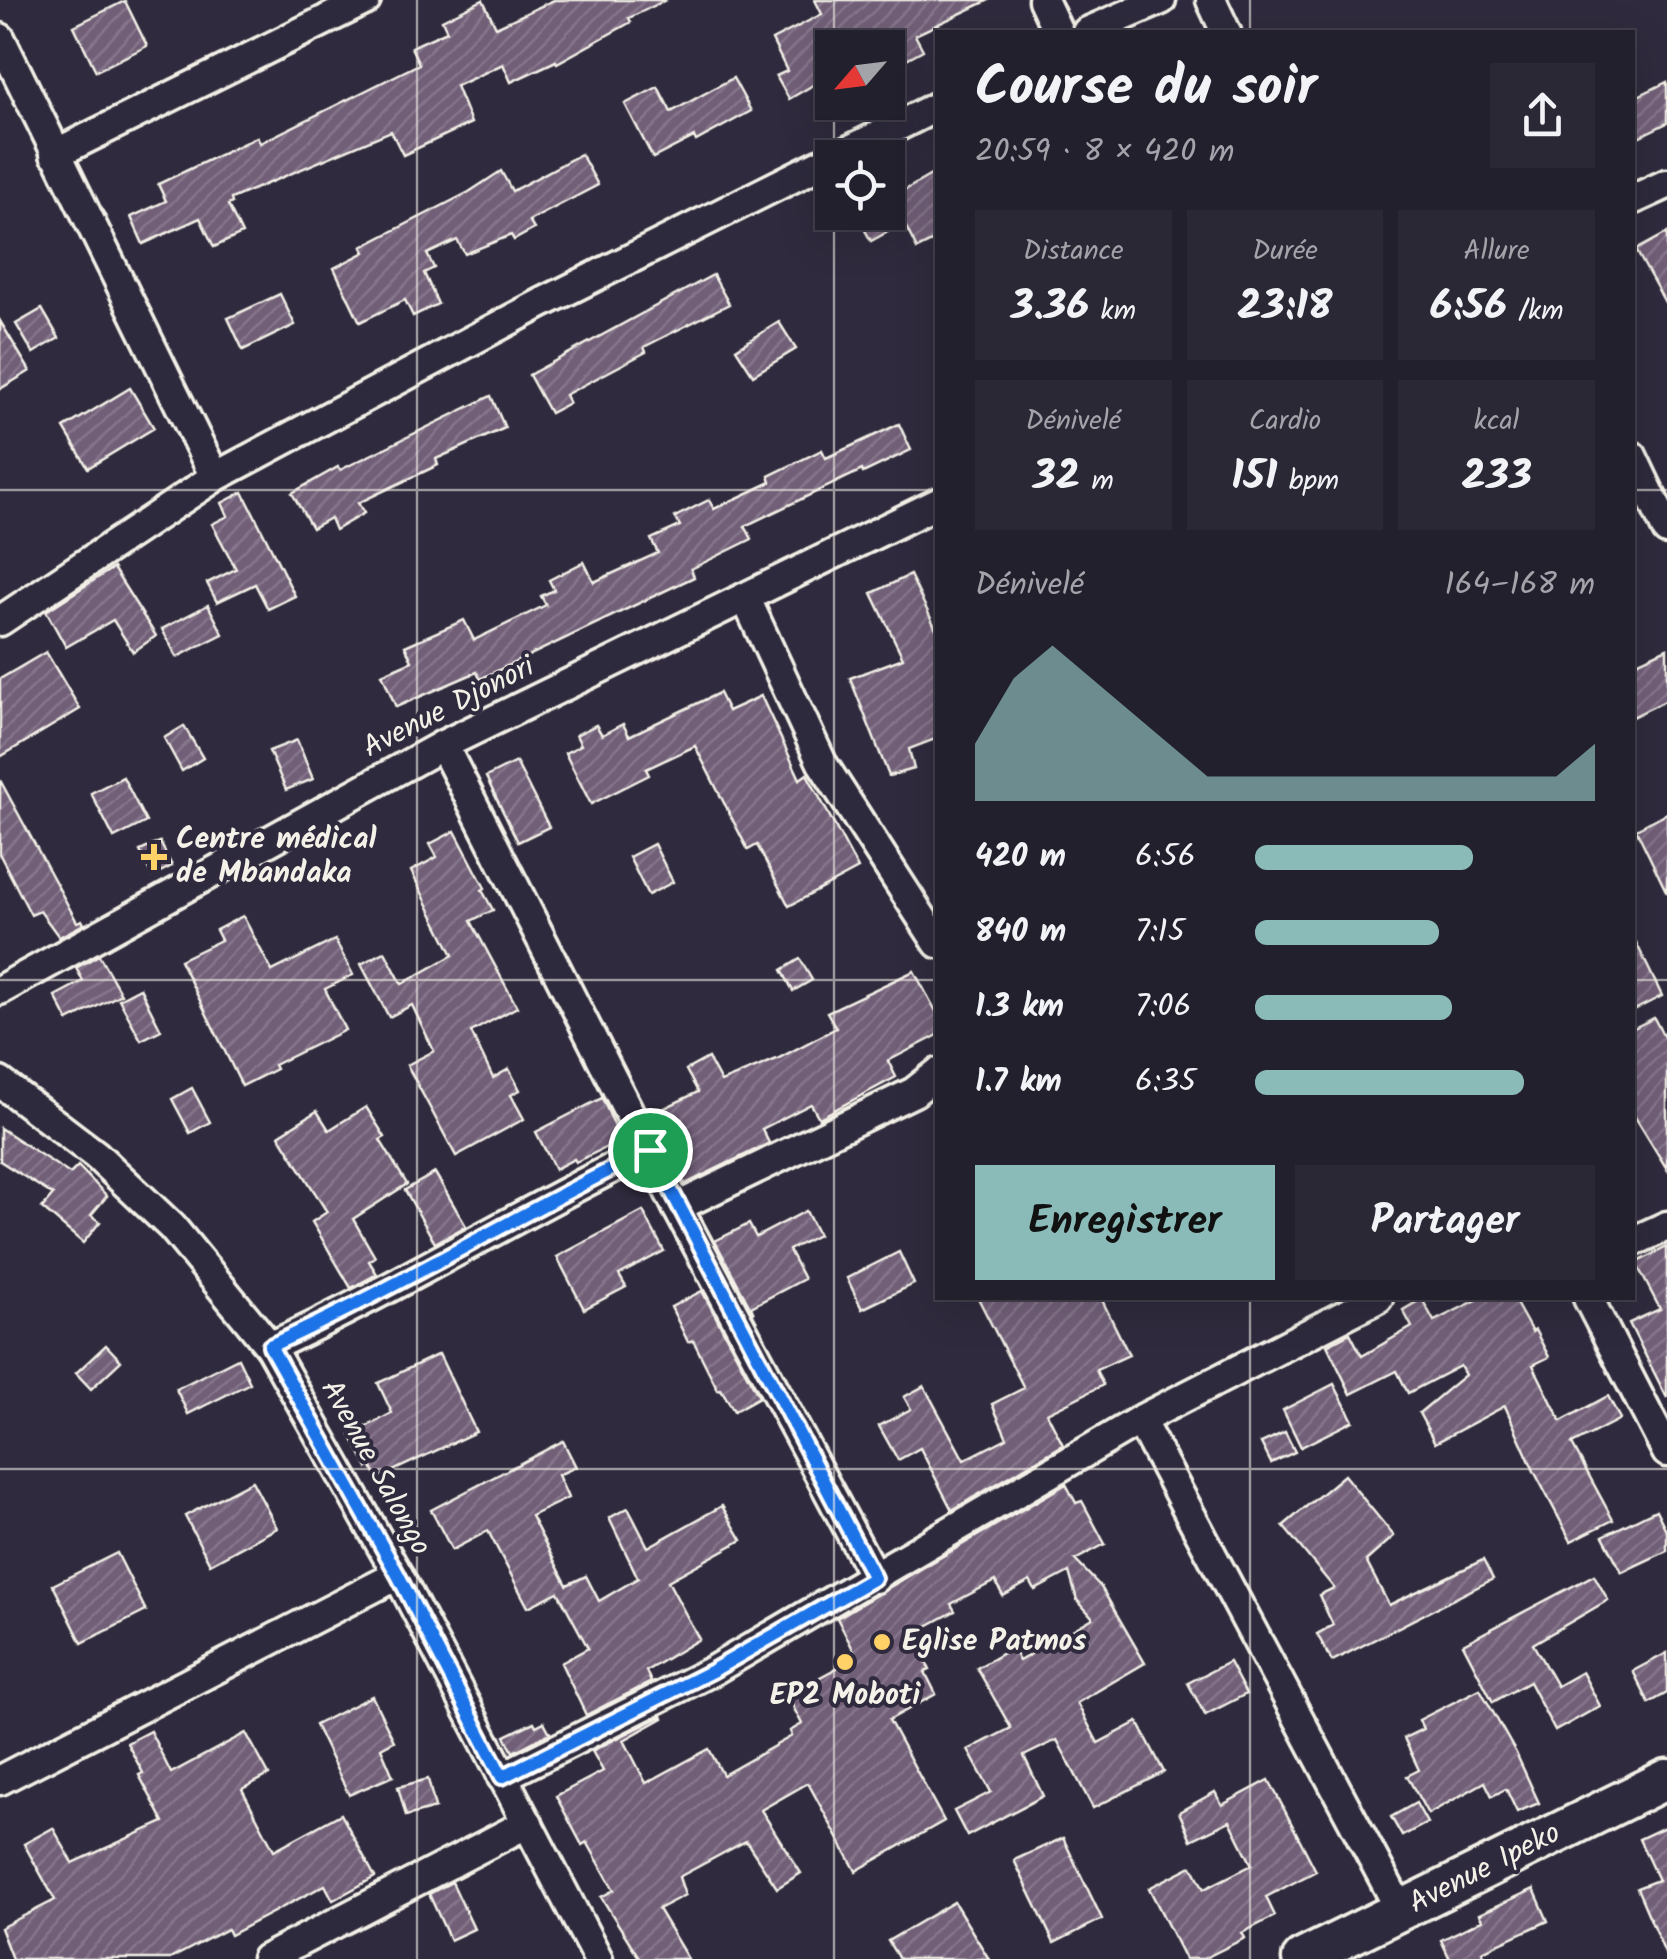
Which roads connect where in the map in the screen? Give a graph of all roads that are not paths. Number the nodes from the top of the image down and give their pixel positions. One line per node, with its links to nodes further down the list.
1 (366, 0): 11 (street)
2 (1042, 0): 5 (street)
3 (1161, 0): 6 (street)
4 (1211, 0): 7 (street)
5 (1057, 30)
6 (1092, 30)
7 (1225, 30)
8 (0, 38): 11 (street)
9 (935, 107): 10 (street)
10 (869, 140)
11 (54, 154): 16 (street)
12 (815, 167): 16 (street)
13 (1667, 184): 14 (street)
14 (1635, 199)
15 (1635, 462): 18 (street)
16 (215, 477): 20 (street)
17 (935, 504): 19 (street, Avenue Djonori)
18 (1667, 530)
19 (746, 599): 21 (street, Avenue Djonori); 22 (street)
20 (0, 621)
21 (443, 745): 23 (street, Avenue Djonori); 26 (street)
22 (935, 938)
23 (0, 990)
24 (935, 1074): 27 (street)
25 (0, 1082): 32 (street, Avenue Salongo)
26 (650, 1150): 27 (street); 32 (street)
27 (677, 1207): 36 (street)
28 (1667, 1226): 29 (street)
29 (1635, 1241)
30 (1374, 1300): 33 (street)
31 (1589, 1300): 34 (street)
32 (270, 1346): 35 (street, Avenue Salongo)
33 (1140, 1420): 36 (street); 41 (street)
34 (1667, 1452)
35 (398, 1575): 37 (street, Avenue Salongo); 39 (street)
36 (874, 1578): 37 (street)
37 (502, 1777): 40 (street, Avenue Salongo)
38 (1667, 1778): 41 (street, Avenue Ipeko)
39 (0, 1780)
40 (528, 1824): 42 (street); 43 (street, Avenue Salongo)
41 (1400, 1912): 44 (street, Avenue Ipeko)
42 (266, 1959)
43 (598, 1959)
44 (1302, 1959)

